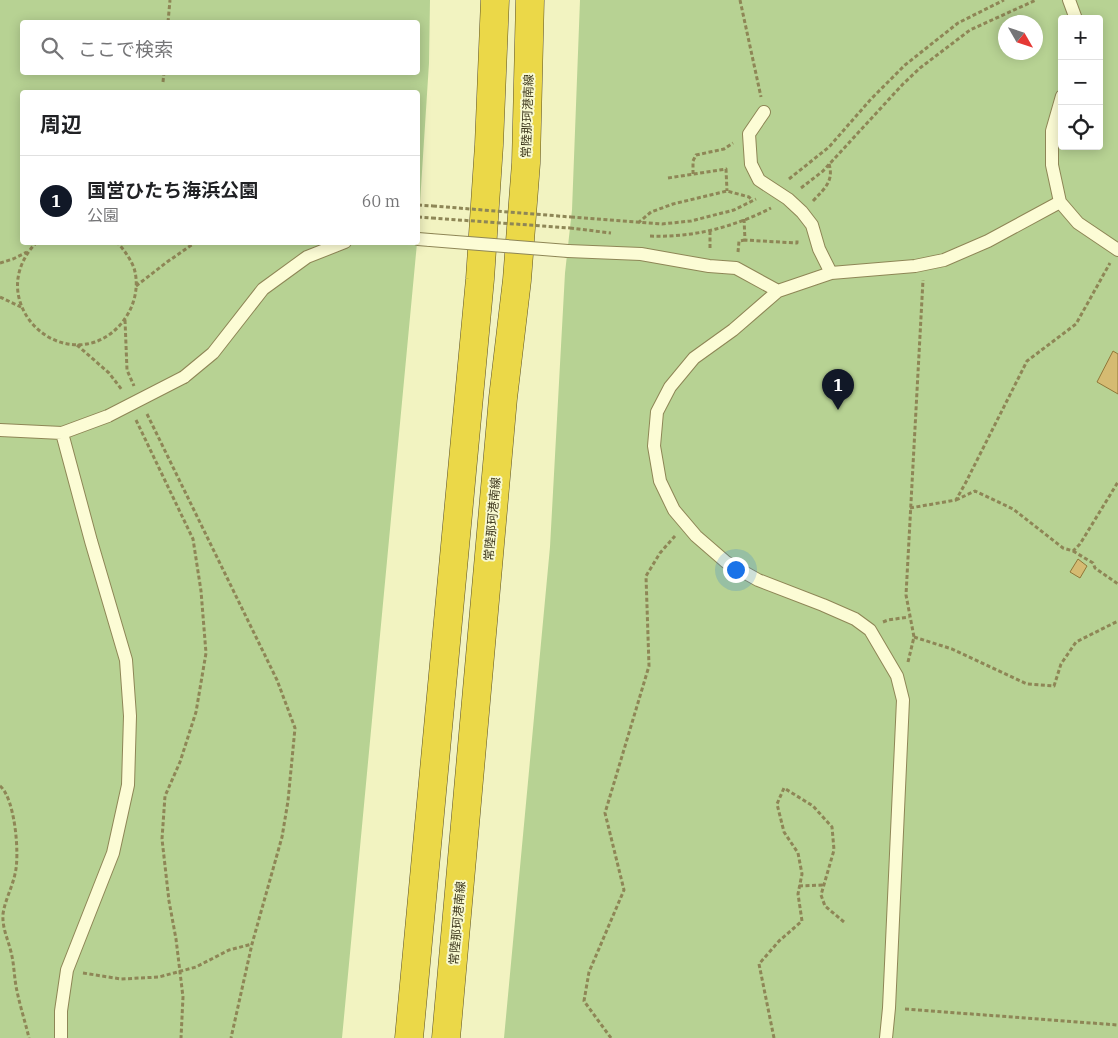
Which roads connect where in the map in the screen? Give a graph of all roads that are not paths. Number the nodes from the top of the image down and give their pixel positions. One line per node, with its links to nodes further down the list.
1 (495, 0): 16 (highway)
2 (530, 0): 17 (highway, 常陸那珂港南線)
3 (1069, 0): 4 (street)
4 (1075, 15)
5 (1059, 105): 7 (street)
6 (764, 112): 11 (street)
7 (1060, 202): 10 (street); 11 (street)
8 (424, 239): 12 (street, bridge)
9 (338, 245): 14 (street, bridge)
10 (1118, 250)
11 (831, 273): 12 (street)
12 (778, 291): 18 (street)
13 (0, 430): 14 (street)
14 (62, 433): 15 (street)
15 (61, 1038)
16 (409, 1038)
17 (446, 1038)
18 (886, 1038)

